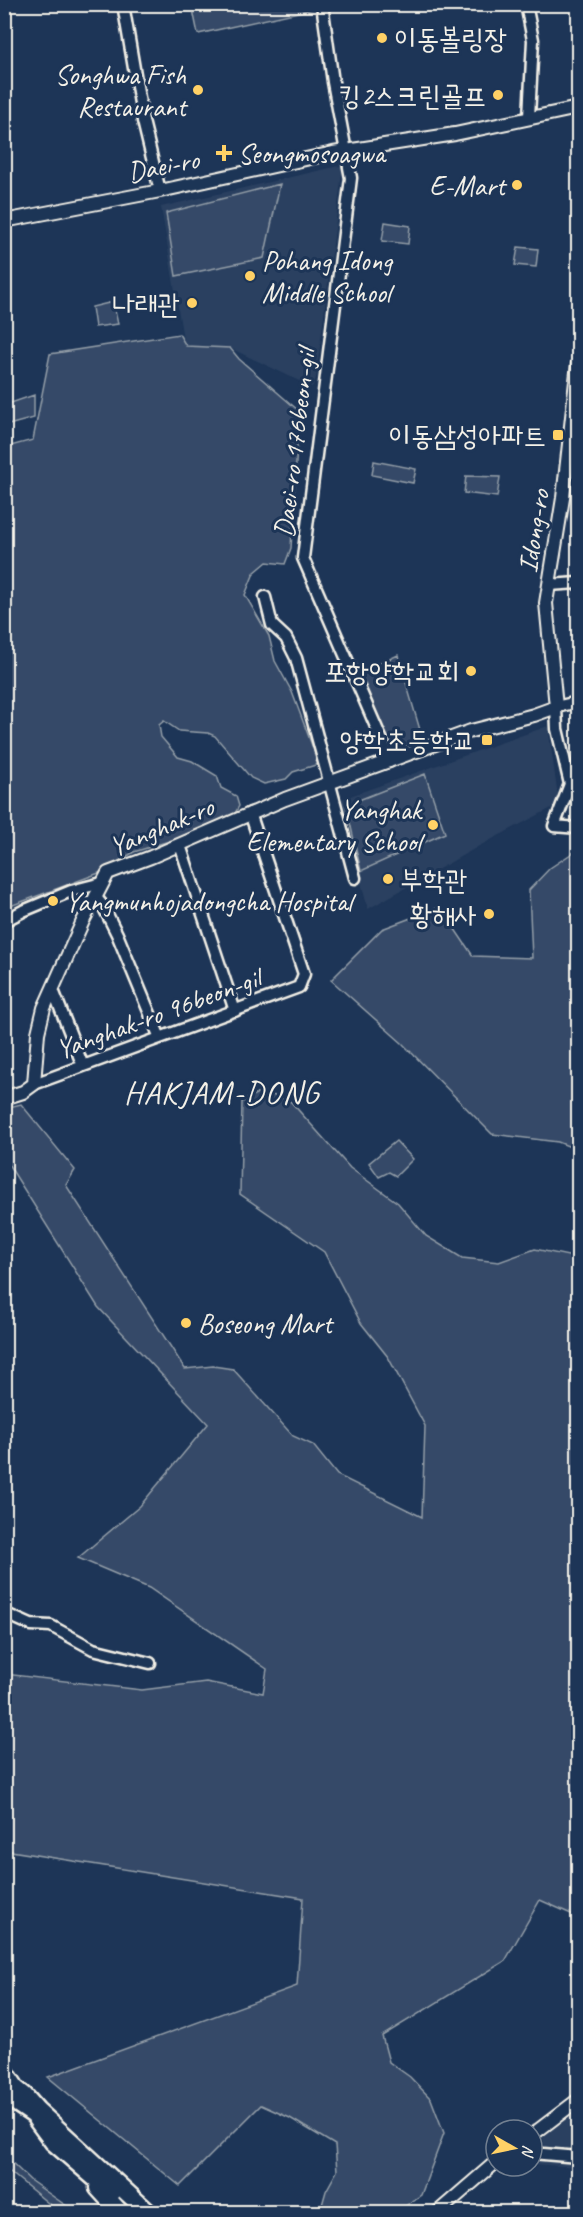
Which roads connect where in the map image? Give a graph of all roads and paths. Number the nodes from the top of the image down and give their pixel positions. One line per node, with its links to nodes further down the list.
1 (123, 4): 7 (street)
2 (322, 4): 6 (street, Daei-ro 176beon-gil)
3 (526, 4): 5 (street)
4 (579, 108): 5 (street, Daei-ro)
5 (530, 117): 6 (street, Daei-ro)
6 (347, 151): 7 (street, Daei-ro); 15 (street, Daei-ro 176beon-gil)
7 (159, 191): 8 (street, Daei-ro)
8 (4, 221)
9 (579, 363): 11 (street, Idong-ro)
10 (579, 583): 11 (street)
11 (549, 585): 14 (street, Idong-ro)
12 (265, 597): 16 (street)
13 (579, 702): 14 (street, Yanghak-ro)
14 (556, 707): 15 (street, Yanghak-ro); 18 (street)
15 (389, 762): 16 (street, Yanghak-ro)
16 (329, 784): 17 (street, Yanghak-ro); 20 (street)
17 (250, 813): 19 (street, Yanghak-ro); 25 (street, Yanghak-ro 96beon-gil)
18 (579, 828)
19 (180, 845): 21 (street, Yanghak-ro); 25 (street)
20 (355, 878)
21 (102, 883): 22 (street, Yanghak-ro); 23 (street)
22 (95, 896): 24 (street, Yanghak-ro); 26 (street)
23 (4, 921)
24 (53, 990): 27 (street); 28 (street, Yanghak-ro)
25 (235, 1011): 26 (street, Yanghak-ro 96beon-gil)
26 (160, 1038): 27 (street, Yanghak-ro 96beon-gil)
27 (83, 1066): 28 (street, Yanghak-ro 96beon-gil)
28 (34, 1084): 29 (street)
29 (4, 1098)
30 (4, 1613): 31 (street)
31 (150, 1663)
32 (4, 2064): 36 (street)
33 (4, 2079): 36 (main road)
34 (4, 2090): 38 (main road)
35 (4, 2095): 38 (main road)
36 (24, 2095): 40 (main road)
37 (579, 2100): 39 (street)
38 (35, 2116): 43 (main road)
39 (544, 2126)
40 (62, 2133): 47 (main road); 48 (main road)
41 (544, 2154): 42 (street)
42 (579, 2157)
43 (82, 2169): 45 (main road); 46 (main road)
44 (484, 2172): 49 (street)
45 (120, 2212)
46 (136, 2212)
47 (148, 2212)
48 (163, 2212)
49 (438, 2212)

